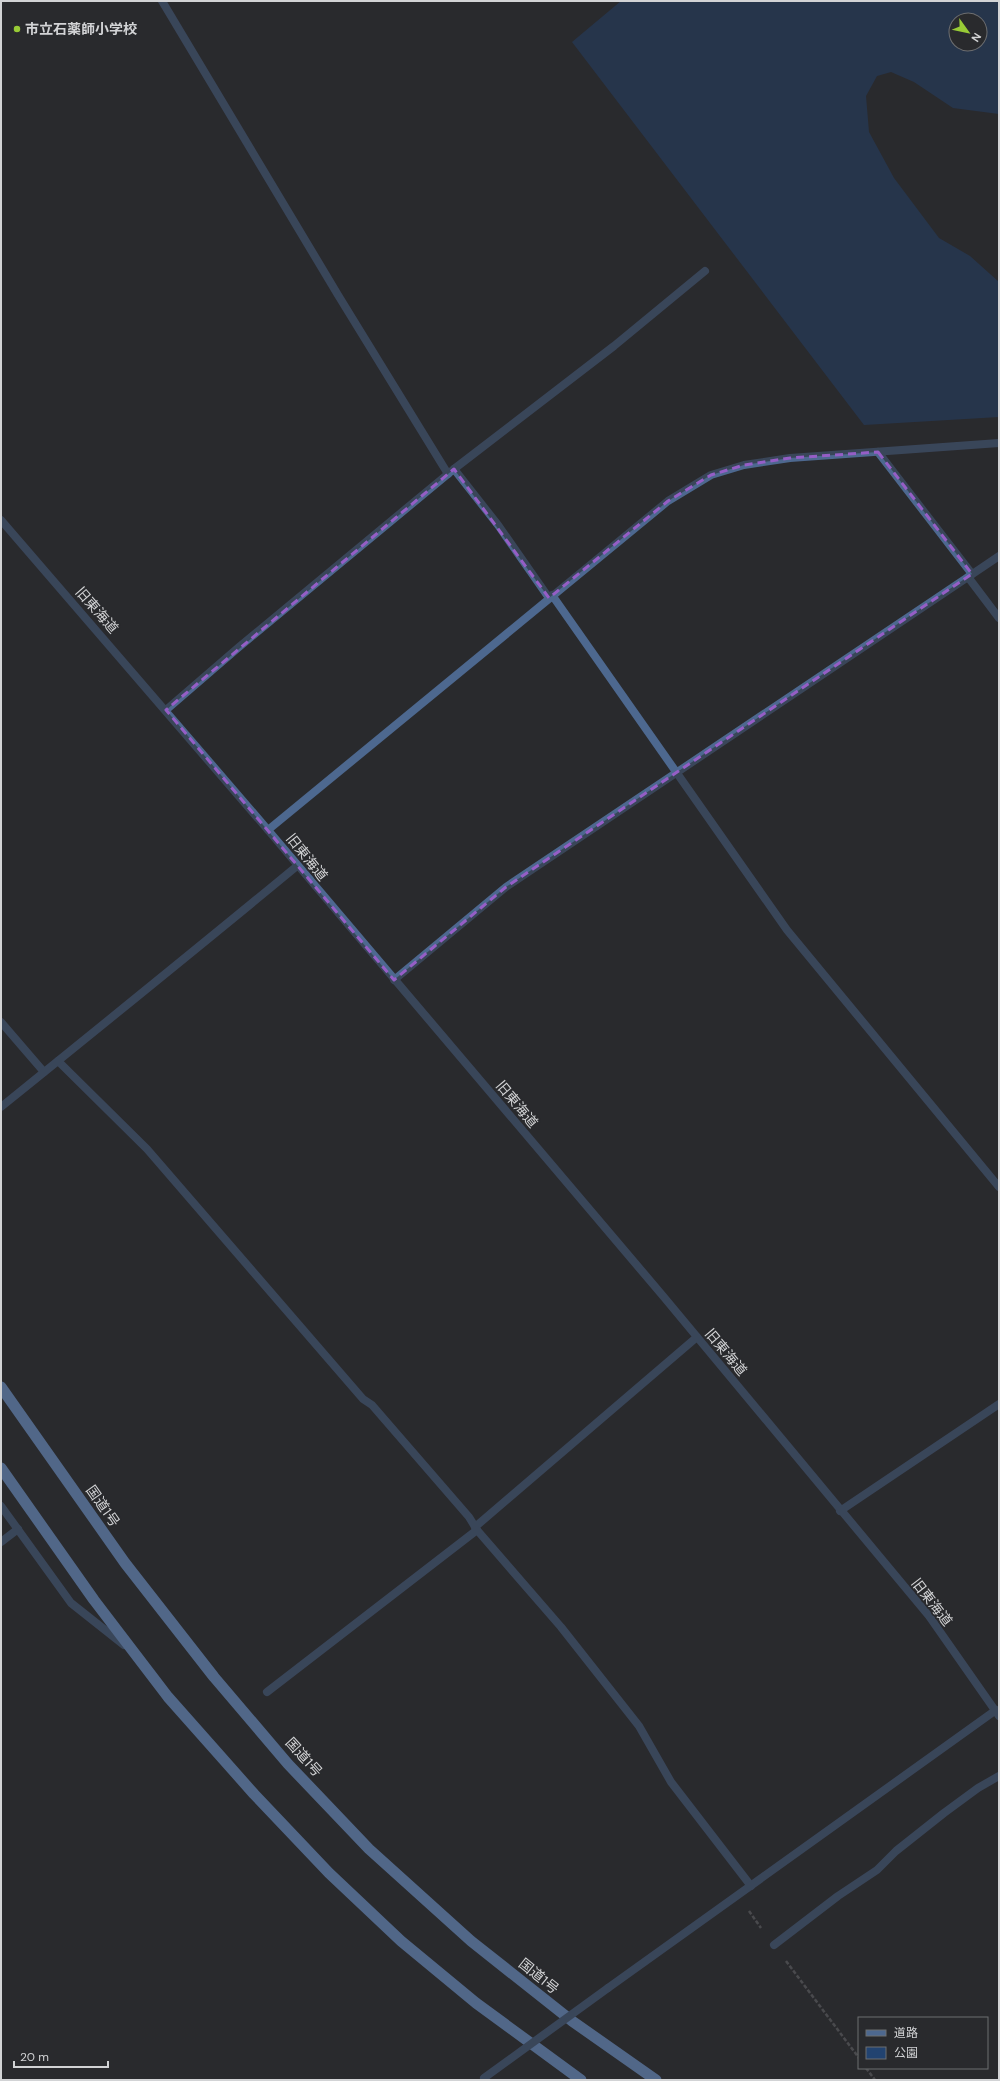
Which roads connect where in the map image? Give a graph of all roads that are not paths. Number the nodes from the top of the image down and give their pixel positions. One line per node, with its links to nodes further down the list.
1 (162, 1): 5 (street)
2 (705, 271): 5 (street)
3 (999, 443): 4 (street)
4 (878, 452): 8 (street); 9 (street)
5 (451, 471): 9 (street); 11 (street)
6 (1, 520): 11 (street, 旧東海道)
7 (999, 556): 8 (street)
8 (970, 576): 10 (street); 12 (street)
9 (551, 597): 12 (street); 13 (street)
10 (999, 618)
11 (166, 710): 13 (street, 旧東海道)
12 (677, 772): 15 (street); 20 (street)
13 (268, 830): 14 (street, 旧東海道)
14 (297, 866): 15 (street, 旧東海道); 17 (street)
15 (394, 980): 21 (street, 旧東海道)
16 (1, 1022): 18 (street)
17 (58, 1061): 18 (street); 27 (street)
18 (44, 1072): 19 (street)
19 (1, 1107)
20 (999, 1187)
21 (697, 1337): 26 (street, 旧東海道); 27 (street)
22 (1, 1387): 38 (highway, 国道1号)
23 (999, 1404): 26 (street)
24 (1, 1468): 30 (highway)
25 (1, 1506): 28 (street)
26 (840, 1511): 32 (street, 旧東海道)
27 (476, 1528): 31 (street); 34 (street)
28 (18, 1529): 29 (street); 30 (street)
29 (1, 1542)
30 (134, 1653): 37 (highway)
31 (267, 1692)
32 (997, 1713): 34 (street)
33 (999, 1776): 35 (street)
34 (751, 1886): 36 (street, bridge)
35 (774, 1945)
36 (484, 2078)
37 (581, 2080)
38 (656, 2080)

